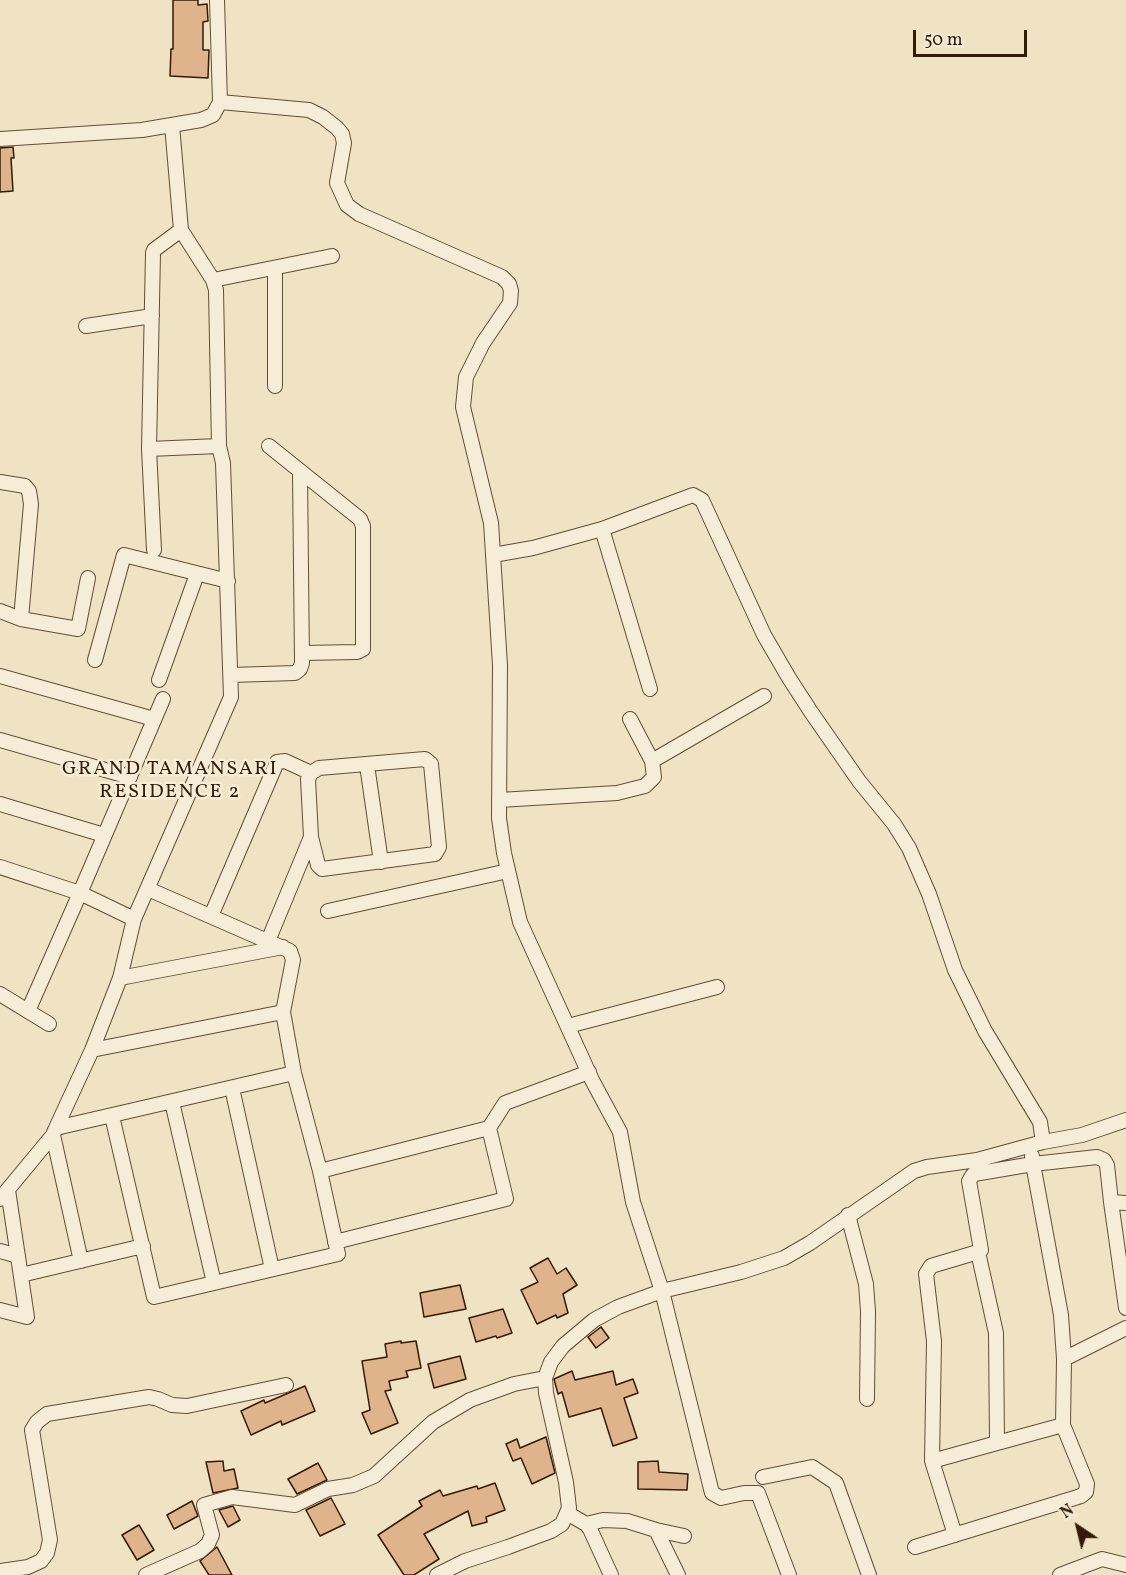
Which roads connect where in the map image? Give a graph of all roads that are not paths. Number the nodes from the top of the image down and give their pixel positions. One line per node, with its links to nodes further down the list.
1 (217, 0): 2 (street)
2 (220, 102): 3 (street); 19 (street)
3 (172, 125): 4 (street); 5 (street)
4 (0, 140)
5 (181, 230): 8 (street); 9 (street)
6 (332, 256): 7 (street)
7 (275, 269): 8 (street); 11 (street)
8 (213, 280): 12 (street)
9 (152, 316): 10 (street); 14 (street)
10 (86, 326)
11 (275, 386)
12 (219, 446): 14 (street); 22 (street)
13 (269, 446): 15 (street)
14 (149, 448): 18 (street)
15 (300, 472): 25 (street); 25 (street)
16 (0, 482): 24 (street)
17 (602, 529): 19 (street); 30 (street); 70 (street)
18 (154, 550)
19 (493, 555): 40 (street)
20 (197, 574): 22 (street); 26 (street); 29 (street)
21 (88, 578): 24 (street)
22 (228, 582): 27 (street)
23 (0, 611): 24 (street)
24 (21, 619)
25 (302, 653): 27 (street)
26 (94, 660)
27 (231, 675): 47 (street)
28 (0, 676): 33 (street)
29 (159, 680)
30 (650, 689)
31 (764, 696): 36 (street)
32 (163, 699): 33 (street)
33 (154, 719): 39 (street)
34 (630, 719): 36 (street)
35 (0, 740): 39 (street)
36 (652, 761): 40 (street)
37 (367, 765): 38 (street); 44 (street); 44 (street)
38 (311, 773): 43 (street); 50 (street)
39 (129, 777): 42 (street)
40 (500, 800): 46 (street)
41 (0, 804): 42 (street)
42 (104, 835): 48 (street)
43 (311, 837): 44 (street); 52 (street)
44 (381, 862)
45 (0, 867): 48 (street)
46 (508, 871): 49 (street); 60 (street)
47 (148, 889): 50 (street); 51 (street)
48 (80, 893): 51 (street); 57 (street)
49 (328, 911)
50 (211, 916): 52 (street)
51 (134, 919): 54 (street)
52 (268, 940): 53 (street)
53 (283, 947): 54 (street); 58 (street)
54 (120, 978): 61 (street)
55 (717, 987): 60 (street)
56 (0, 994): 57 (street)
57 (28, 1011): 59 (street)
58 (283, 1012): 61 (street); 63 (street)
59 (49, 1024)
60 (568, 1026): 62 (street)
61 (92, 1050): 69 (street)
62 (589, 1072): 68 (street); 86 (street)
63 (294, 1073): 64 (street); 72 (street)
64 (232, 1088): 65 (street); 83 (street)
65 (172, 1102): 66 (street); 85 (street)
66 (112, 1116): 69 (street); 78 (street)
67 (1126, 1120): 70 (street)
68 (489, 1128): 72 (street); 77 (street)
69 (54, 1132): 73 (street); 82 (street)
70 (1036, 1144): 71 (street); 76 (street)
71 (1033, 1164): 74 (street); 80 (street); 90 (street)
72 (320, 1171): 77 (street)
73 (4, 1194): 81 (street)
74 (1112, 1202): 75 (street); 87 (street)
75 (1126, 1203)
76 (848, 1215): 86 (street); 93 (street)
77 (335, 1242): 83 (street)
78 (143, 1246): 82 (street); 85 (street)
79 (0, 1251): 81 (street)
80 (978, 1252): 95 (street); 96 (street)
81 (18, 1256): 84 (street)
82 (81, 1261): 84 (street)
83 (272, 1269): 85 (street)
84 (21, 1275): 88 (street)
85 (214, 1283)
86 (662, 1291): 91 (street); 111 (street)
87 (1126, 1308)
88 (0, 1310)
89 (1126, 1328): 90 (street)
90 (1064, 1359): 94 (street)
91 (545, 1378): 98 (street); 107 (street)
92 (286, 1385): 105 (street)
93 (867, 1399)
94 (1063, 1425): 95 (street); 101 (street)
95 (997, 1443): 96 (street)
96 (932, 1461): 101 (street)
97 (763, 1477): 112 (street)
98 (567, 1514): 99 (street); 108 (street)
99 (586, 1524): 100 (street); 109 (street)
100 (656, 1530): 102 (street); 110 (street)
101 (955, 1535): 103 (street)
102 (684, 1536)
103 (915, 1547)
104 (1126, 1564): 106 (street)
105 (0, 1571)
106 (1076, 1572): 113 (street)
107 (146, 1575)
108 (437, 1575)
109 (611, 1575)
110 (678, 1575)
111 (789, 1575)
112 (869, 1575)
113 (1060, 1575)

